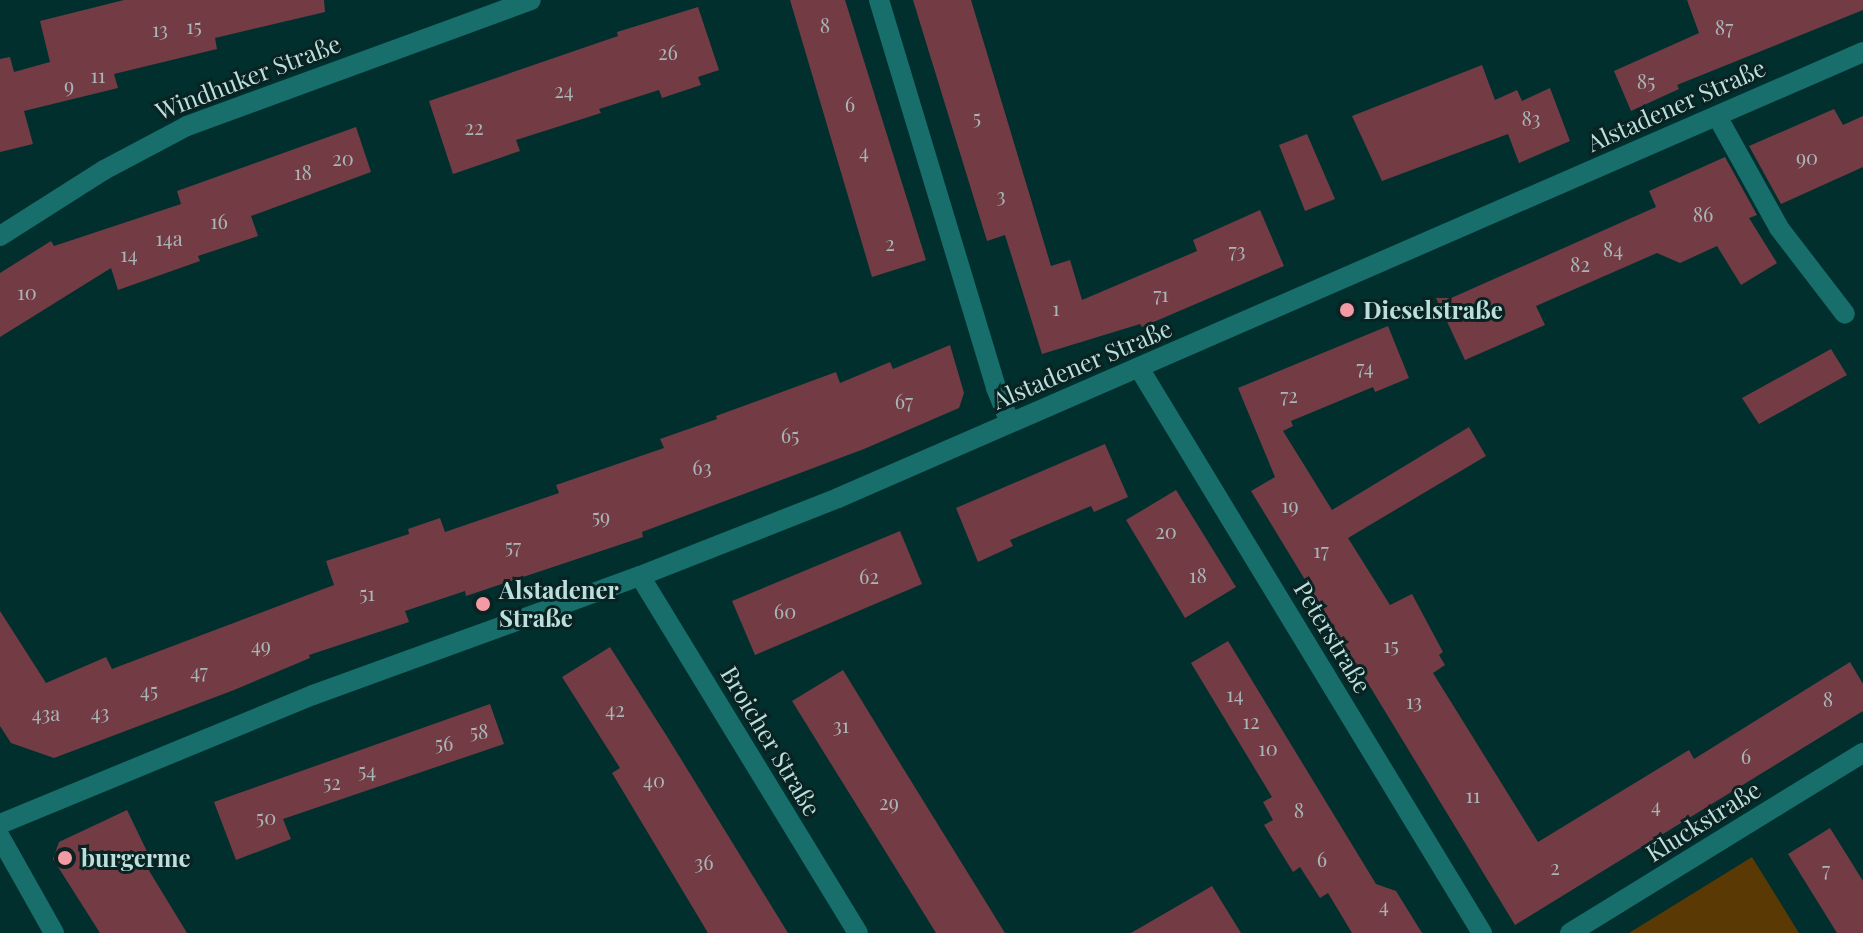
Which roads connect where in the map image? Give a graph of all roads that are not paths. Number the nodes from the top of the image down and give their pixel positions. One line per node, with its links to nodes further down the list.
1 (531, 0): 5 (street, Windhuker Straße)
2 (879, 0): 8 (street)
3 (1863, 52): 4 (street, Alstadener Straße)
4 (1717, 116): 6 (street); 7 (street, Alstadener Straße)
5 (0, 236)
6 (1845, 314)
7 (1139, 368): 8 (street, Alstadener Straße); 15 (street, Peterstraße)
8 (1010, 422): 9 (street, Alstadener Straße)
9 (640, 576): 11 (street, Alstadener Straße); 14 (street, Broicher Straße)
10 (1863, 753): 16 (street, Kluckstraße)
11 (0, 824)
12 (0, 837): 13 (street)
13 (54, 933)
14 (858, 933)
15 (1482, 933)
16 (1570, 933)

